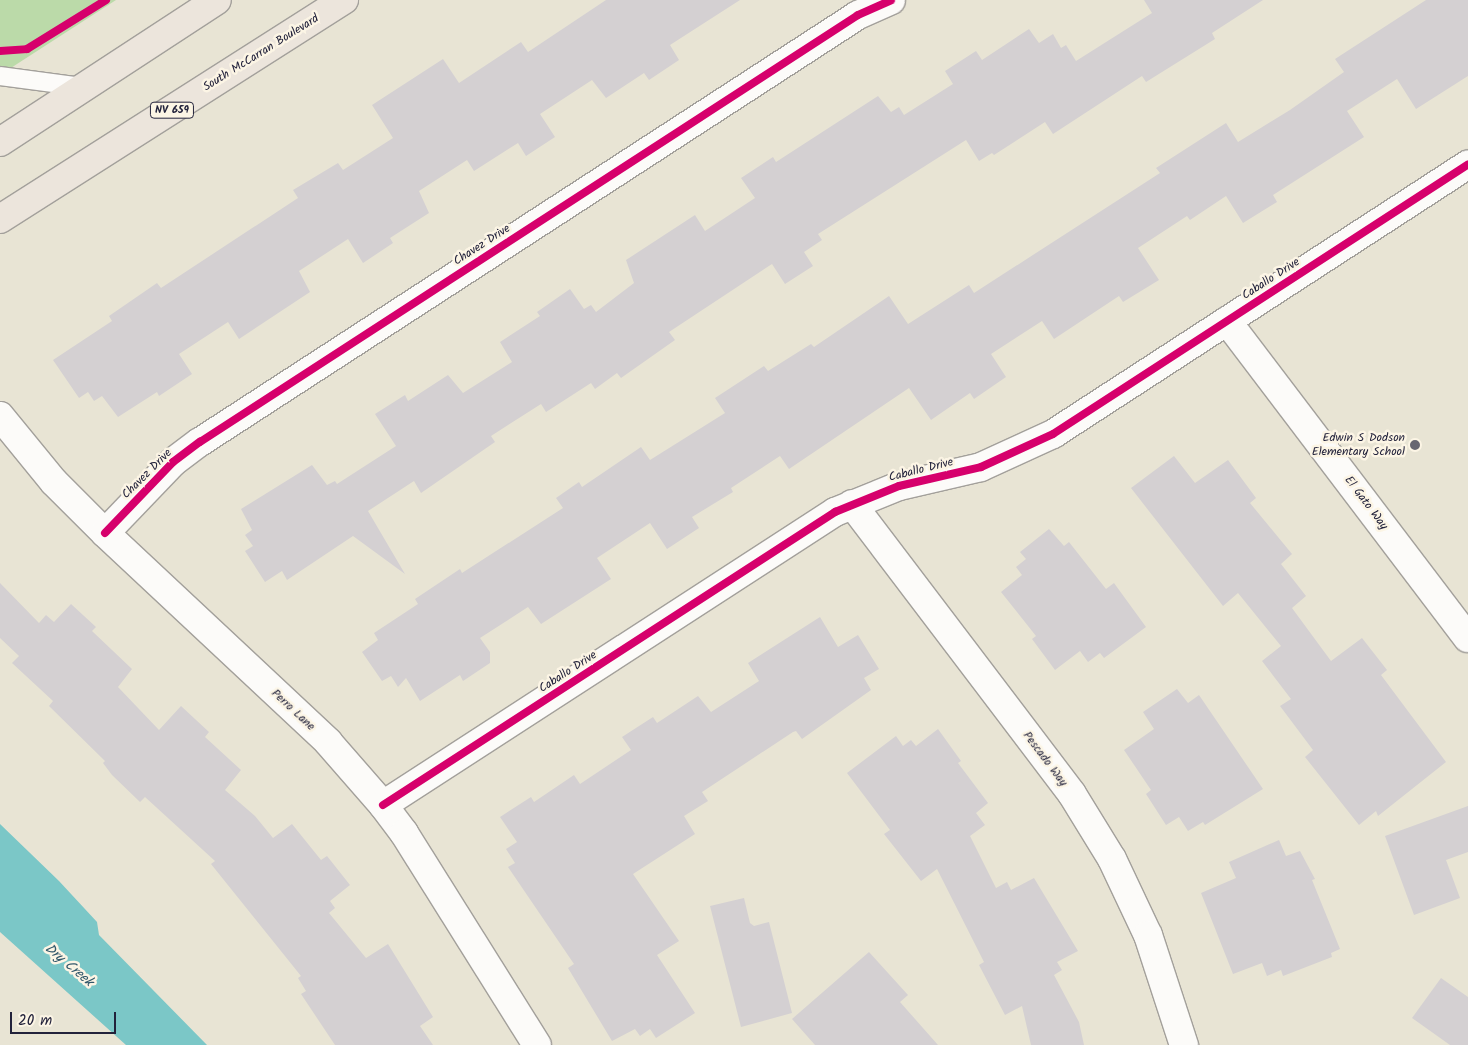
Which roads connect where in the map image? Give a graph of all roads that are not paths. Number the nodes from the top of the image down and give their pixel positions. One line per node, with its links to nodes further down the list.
1 (217, 0): 5 (main road)
2 (344, 0): 8 (main road, South McCarran Boulevard / NV 659)
3 (891, 0): 12 (street, Chavez Drive)
4 (0, 76): 5 (lane)
5 (82, 87): 6 (main road)
6 (0, 142)
7 (1468, 164): 9 (street, Caballo Drive)
8 (0, 219)
9 (1227, 321): 11 (street, Caballo Drive); 13 (street, El Gato Way)
10 (0, 416): 12 (street, Perro Lane)
11 (852, 504): 14 (street, Caballo Drive); 16 (street, Pescado Way)
12 (104, 533): 14 (street, Perro Lane)
13 (1468, 638)
14 (383, 805): 15 (street, Perro Lane)
15 (537, 1045)
16 (1184, 1045)

